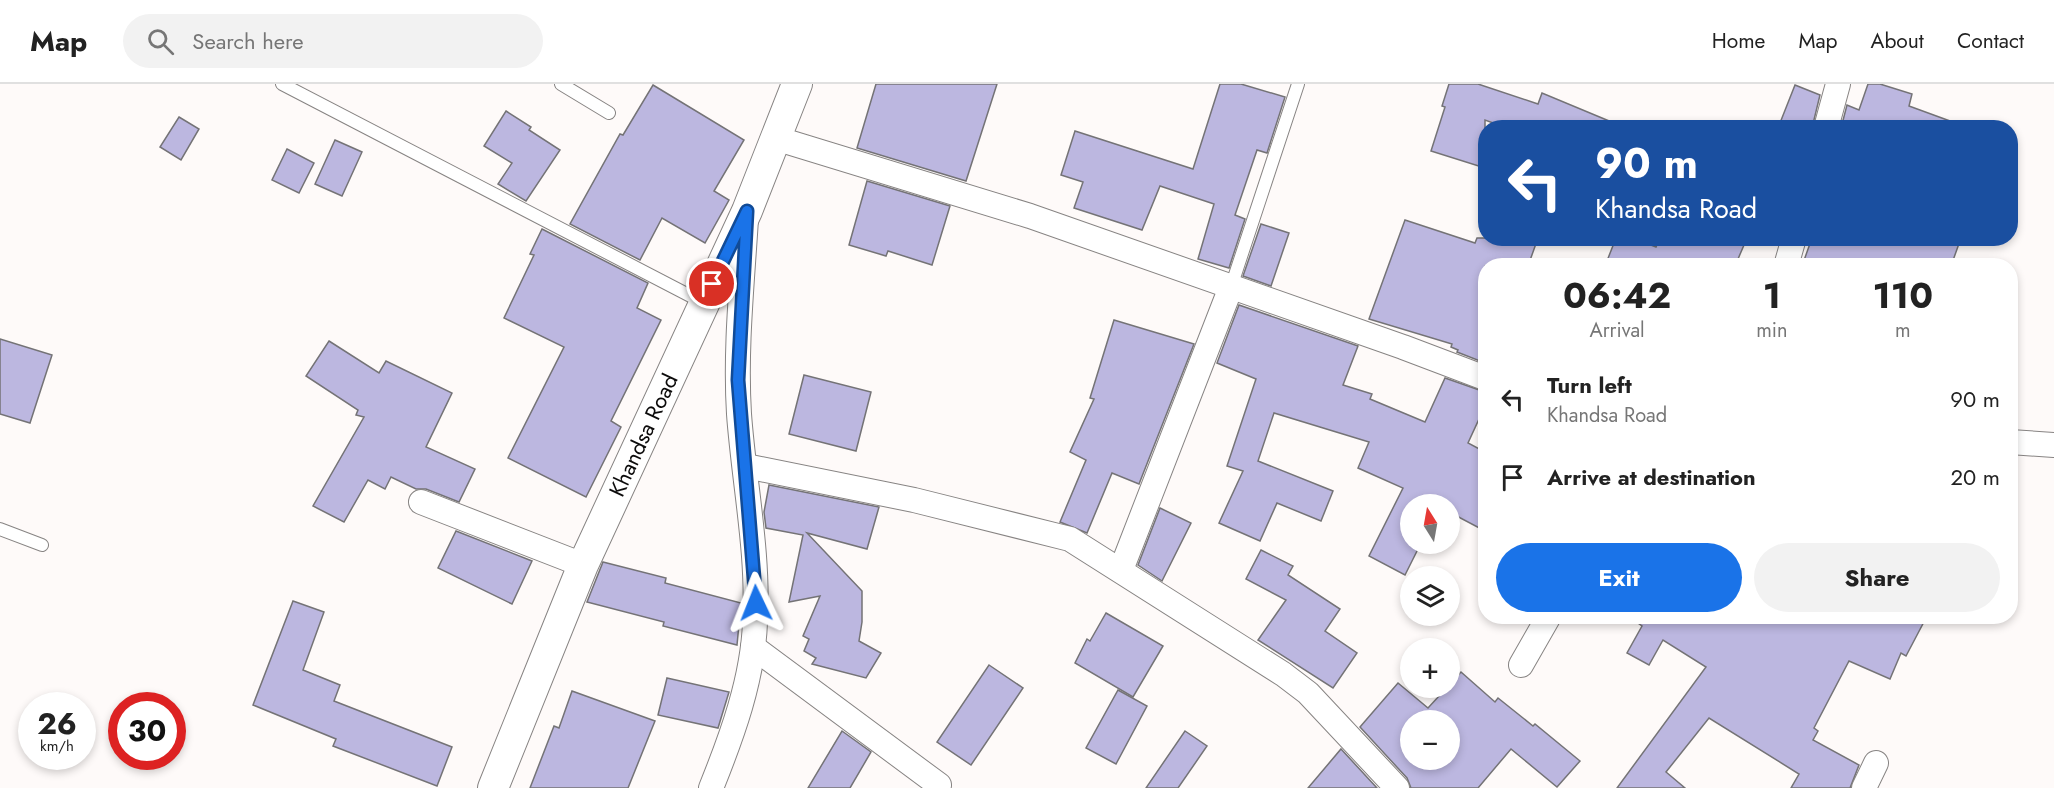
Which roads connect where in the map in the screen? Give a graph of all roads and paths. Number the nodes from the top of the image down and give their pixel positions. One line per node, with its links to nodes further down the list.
1 (282, 84): 11 (lane)
2 (561, 84): 6 (lane)
3 (797, 84): 8 (street, Khandsa Road)
4 (1298, 84): 10 (lane)
5 (1838, 84): 7 (street)
6 (609, 113)
7 (1828, 120)
8 (775, 138): 9 (street, Khandsa Road); 10 (street)
9 (747, 211): 11 (street, Khandsa Road); 15 (street)
10 (1231, 287): 12 (street); 20 (street)
11 (704, 303): 19 (street, Khandsa Road)
12 (1478, 375)
13 (2018, 443): 14 (street)
14 (2054, 445)
15 (746, 466): 20 (street); 22 (street)
16 (421, 502): 19 (street)
17 (0, 529): 18 (lane)
18 (42, 546)
19 (583, 565): 26 (street, Khandsa Road)
20 (1121, 570): 28 (street)
21 (1545, 624): 23 (street)
22 (753, 647): 25 (street); 27 (street)
23 (1521, 665)
24 (1876, 762): 29 (street)
25 (939, 785)
26 (494, 788)
27 (711, 788)
28 (1397, 788)
29 (1864, 788)

